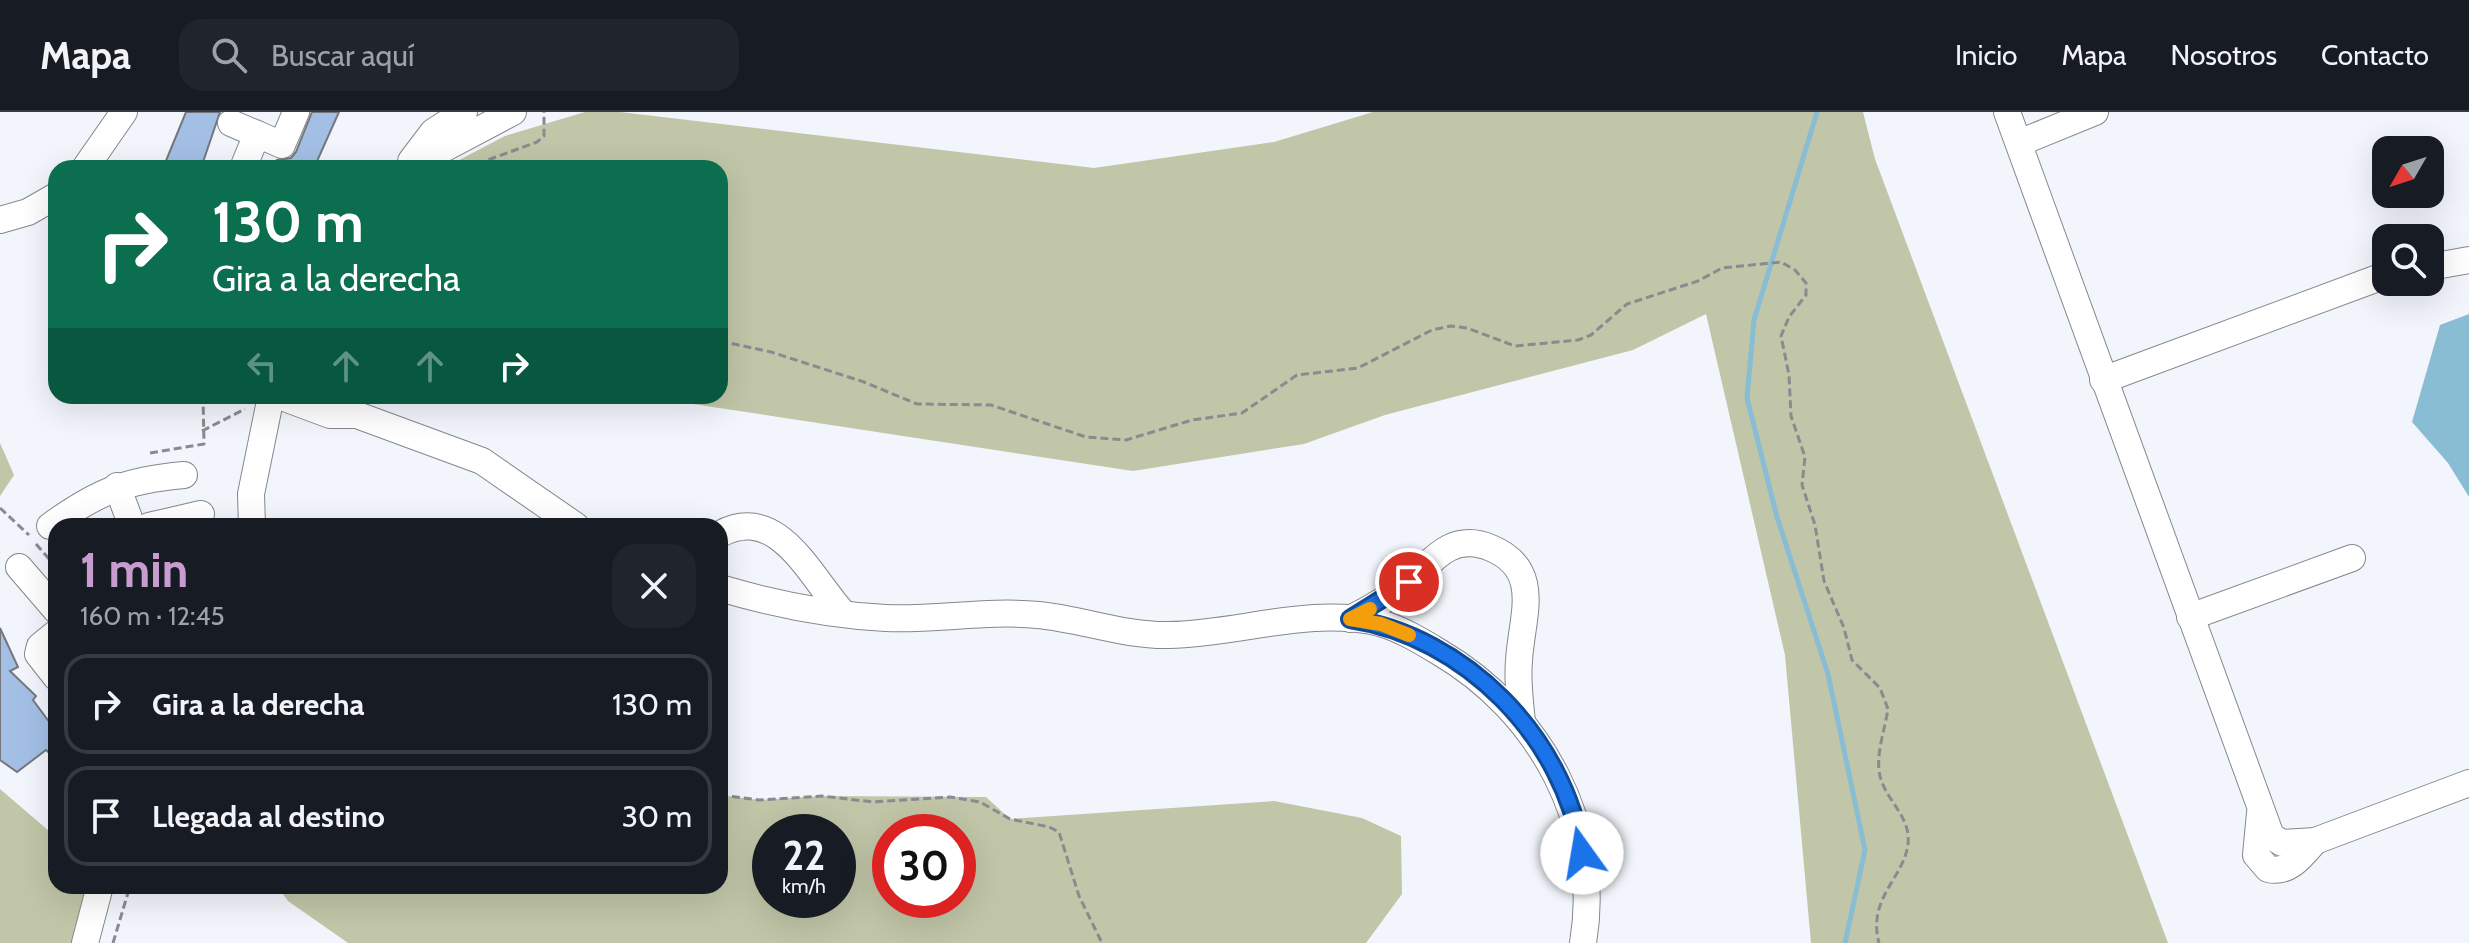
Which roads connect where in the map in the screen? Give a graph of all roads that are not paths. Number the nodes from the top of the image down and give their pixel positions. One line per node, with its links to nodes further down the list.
1 (124, 112): 10 (street)
2 (296, 112): 8 (street)
3 (513, 112): 6 (street)
4 (2007, 112): 9 (street)
5 (2095, 112): 9 (street)
6 (463, 118): 12 (street)
7 (231, 123): 8 (street)
8 (257, 134): 11 (street)
9 (2019, 143): 18 (street)
10 (91, 160)
11 (248, 160)
12 (411, 160)
13 (48, 201): 14 (street)
14 (0, 220)
15 (2469, 260): 16 (street)
16 (2444, 264)
17 (2372, 280): 18 (street)
18 (2103, 380): 37 (street)
19 (274, 404): 29 (street)
20 (293, 404): 22 (street)
21 (341, 404): 22 (street)
22 (357, 415): 30 (street)
23 (184, 475): 24 (street)
24 (117, 486): 26 (street); 27 (street)
25 (201, 514): 28 (street)
26 (61, 518)
27 (129, 518)
28 (184, 518)
29 (252, 518)
30 (564, 518)
31 (728, 531): 36 (street)
32 (2352, 558): 37 (street)
33 (19, 567): 35 (street)
34 (728, 590): 36 (street)
35 (48, 601)
36 (844, 614): 38 (street)
37 (2190, 617): 42 (street)
38 (1350, 619): 41 (street); 41 (street)
39 (48, 642): 40 (street)
40 (48, 667)
41 (1522, 722): 45 (street)
42 (2469, 783)
43 (98, 894): 44 (street)
44 (85, 943)
45 (1583, 943)

